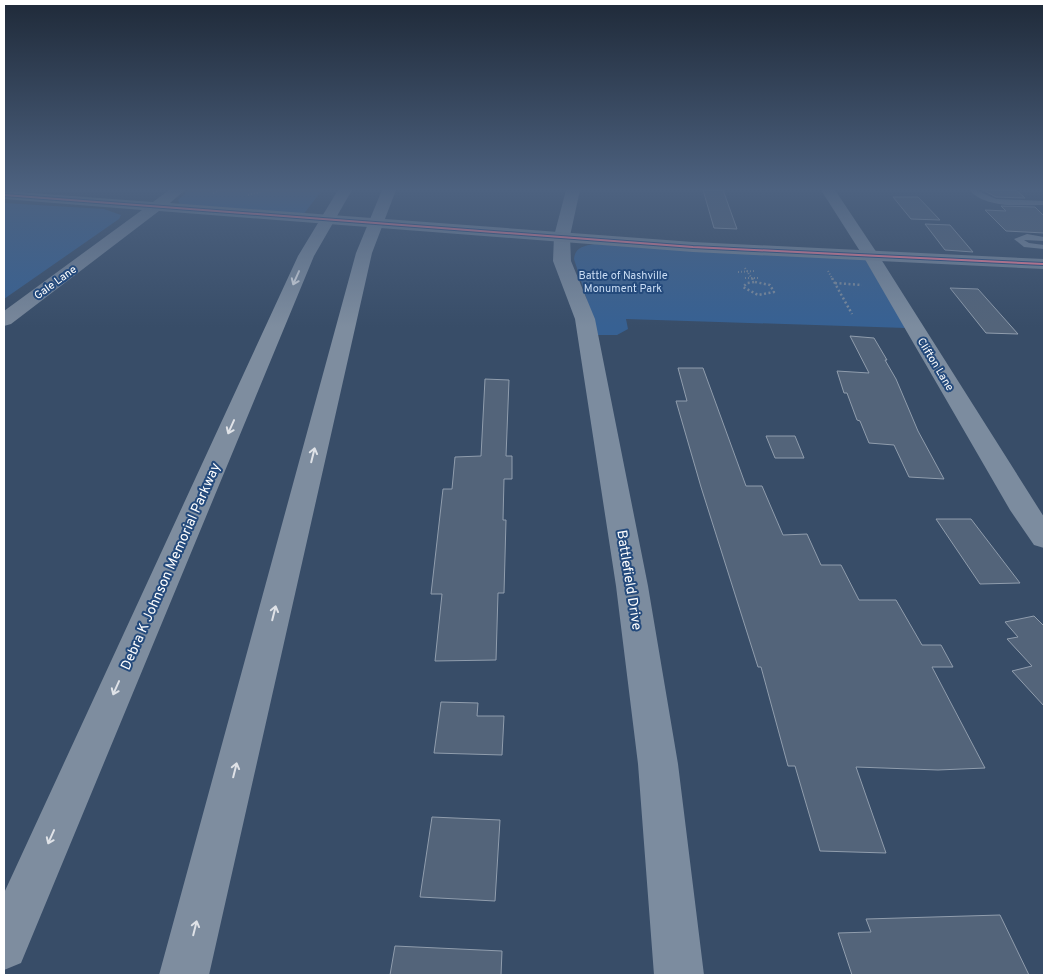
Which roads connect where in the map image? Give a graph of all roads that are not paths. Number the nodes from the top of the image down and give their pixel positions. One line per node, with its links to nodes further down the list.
1 (116, 236): 11 (main road, Gale Lane)
2 (318, 236): 13 (highway, Debra K Johnson Memorial Parkway, one-way to 13)
3 (371, 236): 14 (highway, one-way to 3)
4 (556, 236): 5 (main road)
5 (562, 236): 9 (main road); 15 (street, Battlefield Drive)
6 (858, 236): 9 (street, Clifton Lane)
7 (1044, 239): 8 (lane)
8 (1042, 249)
9 (871, 256): 10 (main road); 12 (street, Clifton Lane)
10 (1044, 264)
11 (6, 316)
12 (1044, 538)
13 (4, 946)
14 (184, 975)
15 (679, 975)

